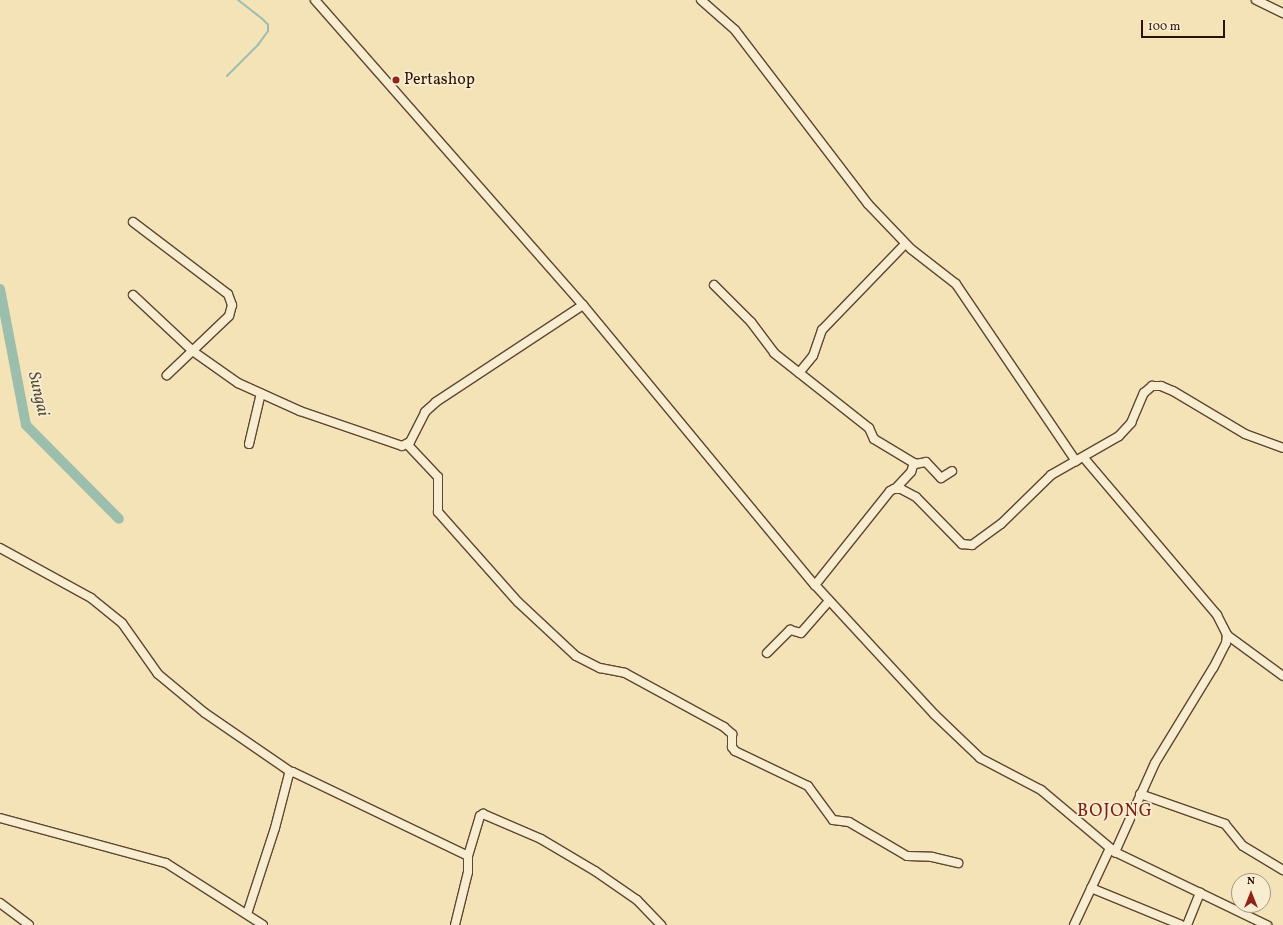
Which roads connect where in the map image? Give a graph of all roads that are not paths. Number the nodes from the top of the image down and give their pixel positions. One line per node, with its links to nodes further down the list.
1 (315, 0): 9 (street)
2 (701, 0): 6 (street)
3 (1256, 0): 4 (street)
4 (1283, 13)
5 (133, 222): 10 (street)
6 (905, 244): 11 (street); 18 (street)
7 (714, 286): 11 (street)
8 (133, 295): 10 (street)
9 (583, 305): 15 (street); 23 (street)
10 (194, 352): 12 (street); 13 (street)
11 (799, 373): 19 (street)
12 (167, 375)
13 (261, 393): 14 (street); 15 (street)
14 (249, 444)
15 (407, 444): 33 (street)
16 (1283, 448): 17 (street)
17 (1084, 458): 18 (street); 25 (street)
18 (1076, 461): 21 (street)
19 (915, 464): 20 (street); 21 (street)
20 (952, 471)
21 (896, 488): 23 (street)
22 (0, 548): 28 (street)
23 (815, 585): 24 (street)
24 (829, 601): 26 (street); 31 (street)
25 (1227, 635): 27 (street); 29 (street)
26 (767, 653)
27 (1283, 676)
28 (291, 772): 32 (street); 38 (street)
29 (1140, 794): 31 (street); 34 (street)
30 (1, 821): 38 (street)
31 (1112, 850): 35 (street); 36 (street)
32 (468, 856): 41 (street); 42 (street)
33 (958, 863)
34 (1283, 870)
35 (1091, 888): 43 (street); 44 (street)
36 (1200, 892): 45 (street); 46 (street)
37 (0, 903): 39 (street)
38 (247, 914): 40 (street)
39 (29, 925)
40 (263, 925)
41 (455, 925)
42 (661, 925)
43 (1074, 925)
44 (1181, 925)
45 (1187, 925)
46 (1267, 925)

